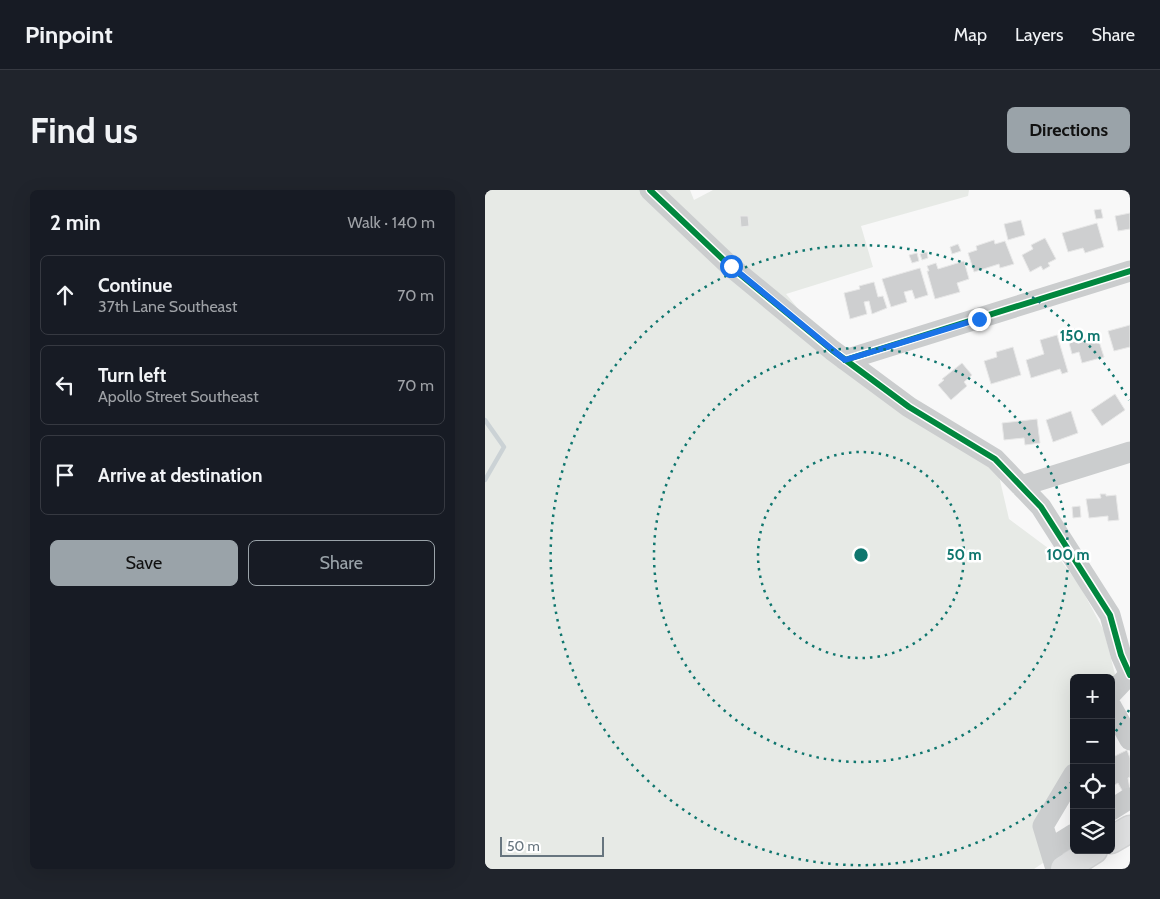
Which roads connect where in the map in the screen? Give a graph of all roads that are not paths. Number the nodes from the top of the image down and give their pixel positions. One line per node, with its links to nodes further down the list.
1 (650, 190): 3 (street)
2 (1130, 271): 3 (street)
3 (845, 360): 5 (street)
4 (1130, 452): 5 (street)
5 (1021, 486): 6 (street)
6 (1130, 675): 7 (street)
7 (1115, 690)
8 (1115, 713): 9 (street)
9 (1130, 740)
10 (1068, 789): 17 (street)
11 (1130, 798): 12 (street)
12 (1115, 807)
13 (1130, 829): 14 (main road)
14 (1115, 838)
15 (1070, 840): 17 (street)
16 (1078, 854): 17 (main road)
17 (1057, 859): 18 (street)
18 (1056, 869)

